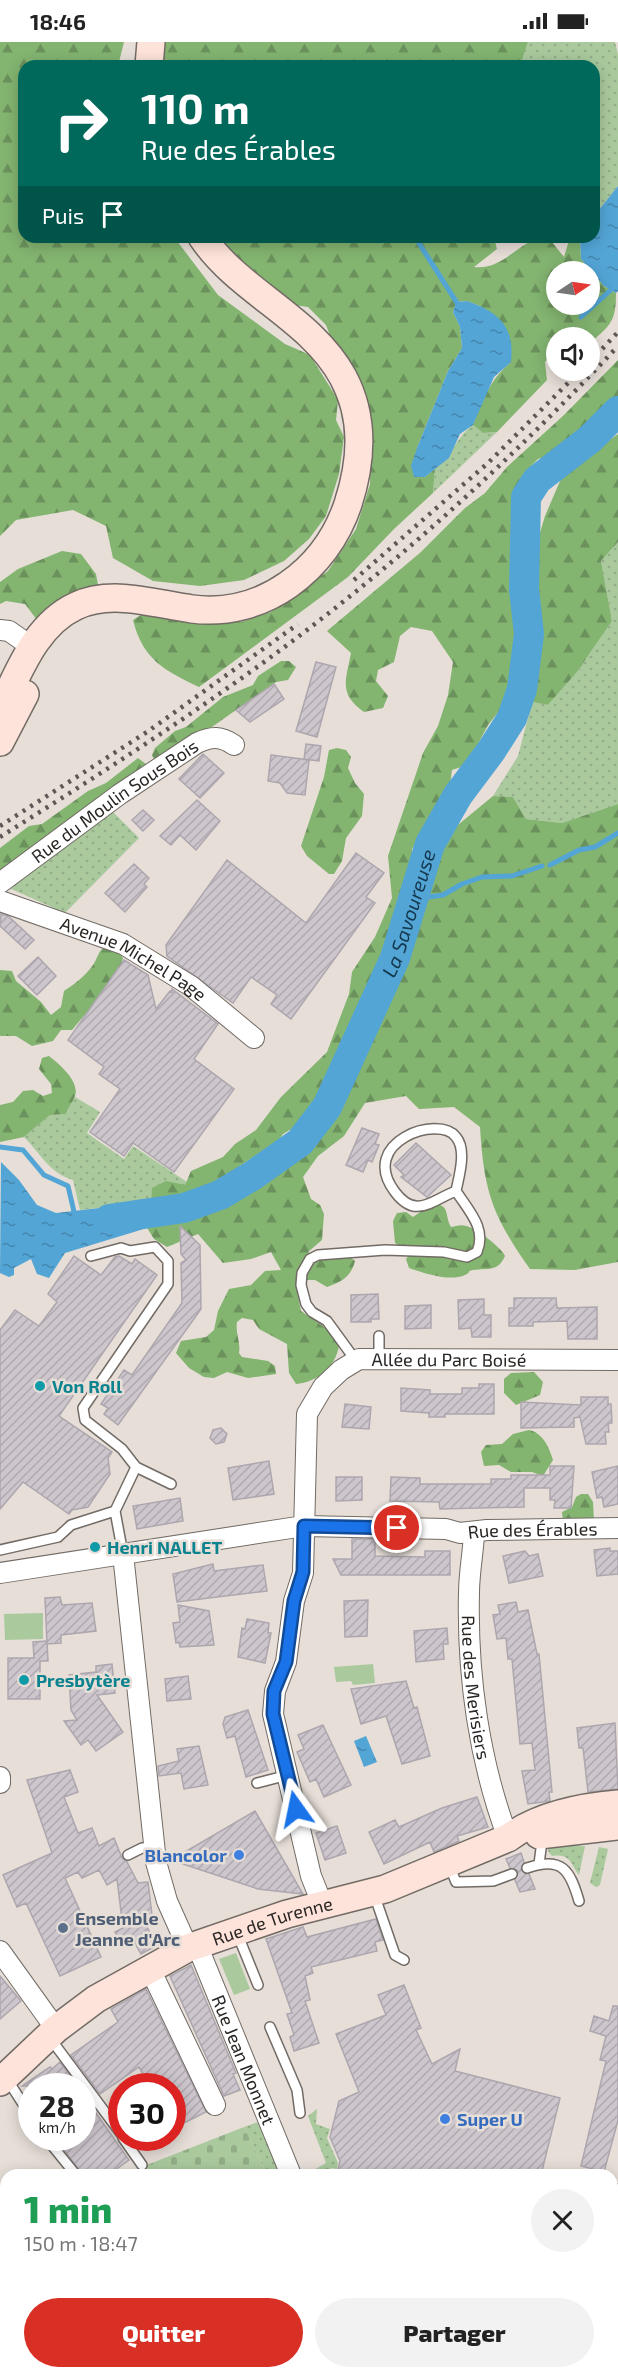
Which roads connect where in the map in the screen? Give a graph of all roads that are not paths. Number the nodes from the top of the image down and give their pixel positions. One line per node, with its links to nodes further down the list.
1 (151, 42): 2 (street)
2 (150, 60)
3 (206, 243): 5 (street)
4 (0, 630): 5 (street)
5 (40, 649): 6 (street); 7 (street); 8 (street)
6 (0, 710)
7 (0, 726)
8 (0, 742)
9 (234, 745): 10 (street, Rue du Moulin Sous Bois)
10 (0, 883)
11 (0, 901): 12 (street, Avenue Michel Page)
12 (254, 1038)
13 (456, 1191): 13 (lane); 16 (lane)
14 (91, 1257): 19 (lane)
15 (379, 1336): 17 (lane)
16 (359, 1359): 17 (street, Allée du Parc Boisé); 22 (street, Allée du Parc Boisé)
17 (380, 1359): 18 (street, Allée du Parc Boisé)
18 (618, 1359)
19 (136, 1467): 20 (lane); 21 (lane)
20 (171, 1485)
21 (116, 1511): 25 (lane); 26 (lane)
22 (304, 1526): 24 (street, Rue des Érables); 26 (street, Rue des Érables); 28 (street, Allée du Parc Boisé)
23 (618, 1528): 24 (street, Rue des Érables)
24 (474, 1534): 35 (street, Rue des Merisiers)
25 (0, 1550)
26 (123, 1554): 27 (street, Rue des Érables); 36 (street, Rue Jean Monnet)
27 (0, 1573)
28 (288, 1775): 31 (lane); 44 (street, Allée du Parc Boisé)
29 (0, 1778): 30 (street)
30 (0, 1783)
31 (257, 1783)
32 (618, 1804): 35 (street, Rue de Turenne)
33 (608, 1827): 34 (street, Rue de Turenne)
34 (551, 1833): 35 (street, Rue de Turenne); 39 (lane)
35 (508, 1838): 38 (street, Rue de Turenne)
36 (154, 1847): 37 (lane); 46 (street, Rue Jean Monnet)
37 (128, 1855)
38 (448, 1862): 41 (lane); 42 (street, Rue de Turenne)
39 (539, 1864): 40 (lane); 43 (lane)
40 (526, 1868)
41 (512, 1874)
42 (373, 1892): 44 (street, Rue de Turenne); 48 (lane)
43 (579, 1901)
44 (323, 1906): 45 (street, Rue de Turenne)
45 (237, 1930): 46 (street, Rue de Turenne); 50 (lane)
46 (193, 1947): 49 (street, Rue de Turenne); 62 (street, Rue Jean Monnet)
47 (0, 1951): 52 (street)
48 (404, 1960)
49 (150, 1969): 52 (street, Rue de Turenne); 55 (street)
50 (258, 1985)
51 (270, 2027): 56 (lane)
52 (52, 2033): 53 (street, Rue de Turenne); 57 (lane)
53 (3, 2079): 54 (lane)
54 (18, 2099)
55 (215, 2105)
56 (300, 2113)
57 (108, 2115)
58 (57, 2151): 61 (lane)
59 (132, 2151): 60 (lane)
60 (142, 2165)
61 (71, 2169)
62 (289, 2169)

